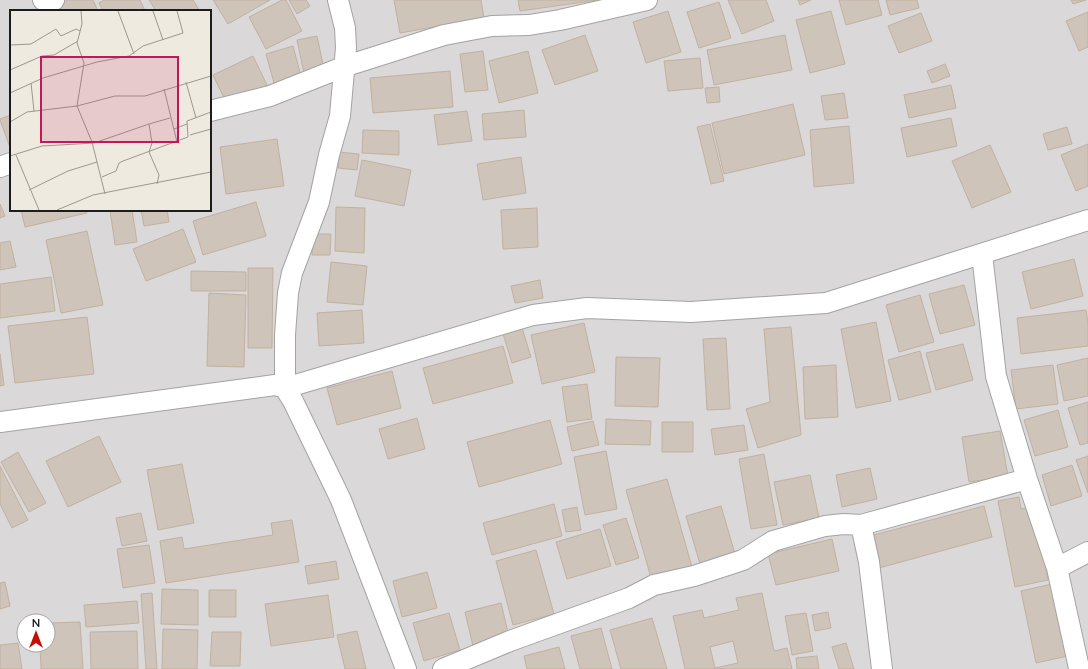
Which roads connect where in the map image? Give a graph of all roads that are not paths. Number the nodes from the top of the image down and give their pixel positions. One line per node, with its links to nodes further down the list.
1 (44, 0): 2 (street)
2 (54, 0)
3 (338, 0): 5 (street)
4 (647, 0): 5 (street)
5 (343, 68): 6 (street); 11 (street)
6 (211, 111)
7 (10, 163): 8 (street)
8 (0, 167)
9 (1088, 220): 10 (street)
10 (982, 254): 11 (street); 13 (street)
11 (285, 388): 12 (street); 18 (street)
12 (0, 422)
13 (1027, 479): 14 (street); 16 (street)
14 (861, 525): 19 (street); 20 (street)
15 (1088, 552): 16 (street)
16 (1057, 568): 17 (street)
17 (1081, 667)
18 (406, 669)
19 (443, 669)
20 (882, 669)

